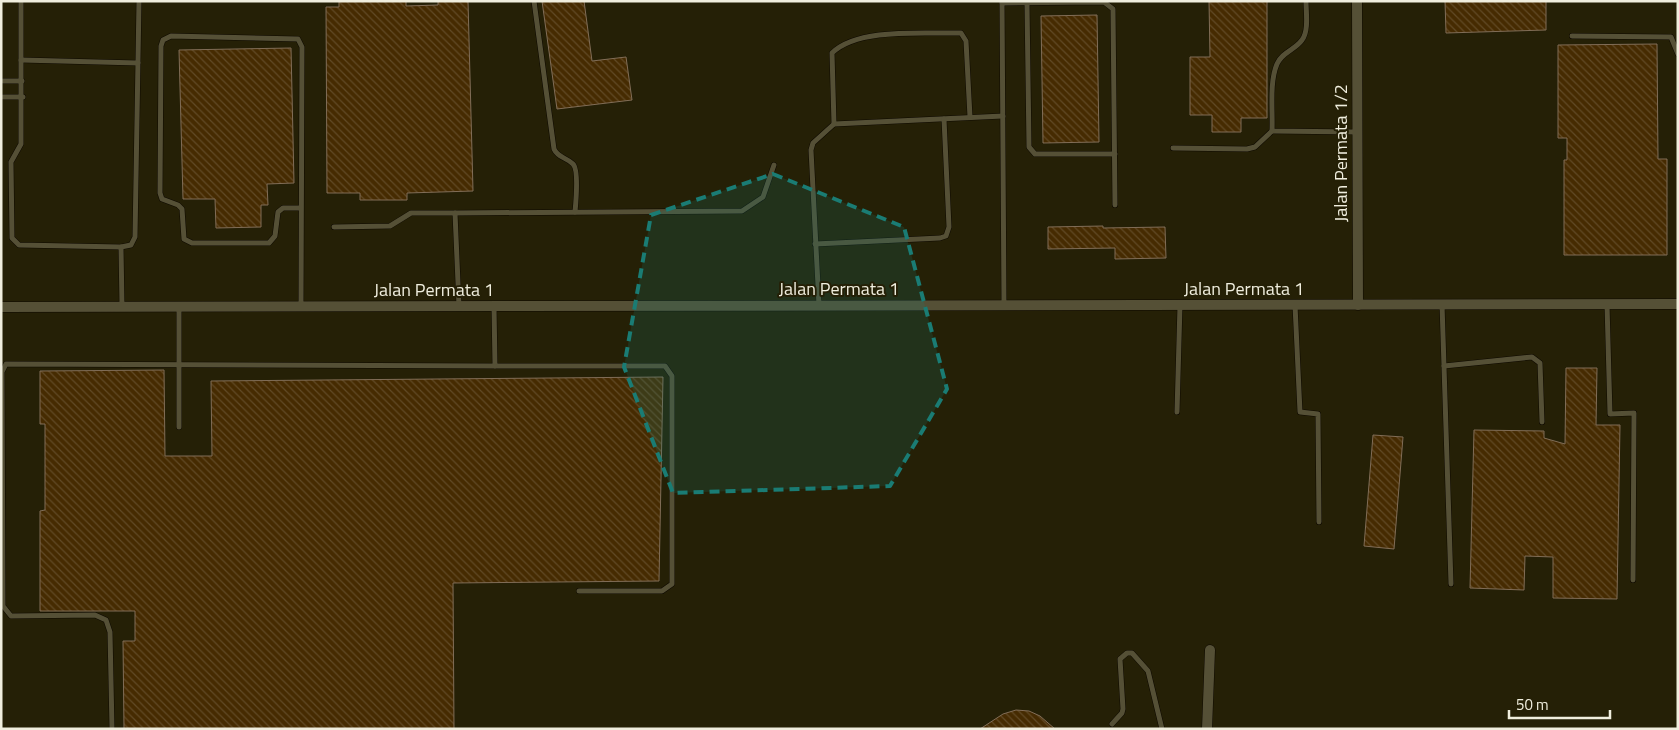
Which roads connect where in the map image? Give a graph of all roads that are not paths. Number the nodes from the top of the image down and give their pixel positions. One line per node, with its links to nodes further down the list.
1 (21, 1): 10 (lane)
2 (139, 1): 11 (lane)
3 (534, 1): 27 (lane)
4 (1306, 1): 20 (lane)
5 (1358, 1): 21 (street, Jalan Permata 1/2)
6 (1002, 2): 7 (lane); 16 (lane)
7 (1027, 2): 23 (lane); 23 (lane)
8 (1572, 36): 9 (lane)
9 (1678, 54)
10 (21, 60): 11 (lane); 13 (lane)
11 (138, 63): 31 (lane)
12 (1, 81): 13 (lane)
13 (22, 81): 15 (lane)
14 (1, 97): 15 (lane)
15 (22, 97): 31 (lane)
16 (1003, 116): 17 (lane); 35 (lane)
17 (970, 117): 18 (lane); 19 (lane)
18 (944, 119): 19 (lane); 30 (lane)
19 (834, 124): 30 (lane)
20 (1272, 131): 21 (lane); 22 (lane)
21 (1357, 132): 38 (street, Jalan Permata 1/2)
22 (1173, 148)
23 (1115, 154): 25 (lane)
24 (774, 165): 27 (lane)
25 (1115, 205)
26 (302, 208): 26 (lane); 45 (lane)
27 (575, 212): 28 (lane)
28 (455, 213): 29 (lane); 39 (lane)
29 (334, 227)
30 (816, 244): 41 (lane)
31 (121, 247): 43 (lane)
32 (1442, 304): 33 (street, Jalan Permata 1); 38 (street, Jalan Permata 1); 48 (lane)
33 (1607, 304): 34 (street, Jalan Permata 1); 53 (lane)
34 (1678, 304)
35 (1004, 305): 36 (street, Jalan Permata 1); 41 (street, Jalan Permata 1)
36 (1180, 305): 37 (street, Jalan Permata 1); 49 (lane)
37 (1295, 305): 38 (street, Jalan Permata 1); 52 (lane)
38 (1358, 305)
39 (459, 306): 40 (street, Jalan Permata 1); 45 (street, Jalan Permata 1)
40 (494, 306): 41 (street, Jalan Permata 1); 47 (lane)
41 (819, 306)
42 (1, 307): 43 (street, Jalan Permata 1)
43 (122, 307): 44 (street, Jalan Permata 1)
44 (179, 307): 45 (street, Jalan Permata 1); 46 (lane)
45 (301, 307)
46 (179, 363): 47 (lane); 51 (lane); 58 (lane)
47 (495, 366): 55 (lane)
48 (1444, 366): 50 (lane); 54 (lane)
49 (1177, 412)
50 (1542, 422)
51 (179, 427)
52 (1319, 522)
53 (1633, 580)
54 (1451, 584)
55 (579, 591)
56 (1210, 650): 60 (street)
57 (1112, 724): 59 (lane)
58 (112, 729)
59 (1162, 729)
60 (1206, 729)

